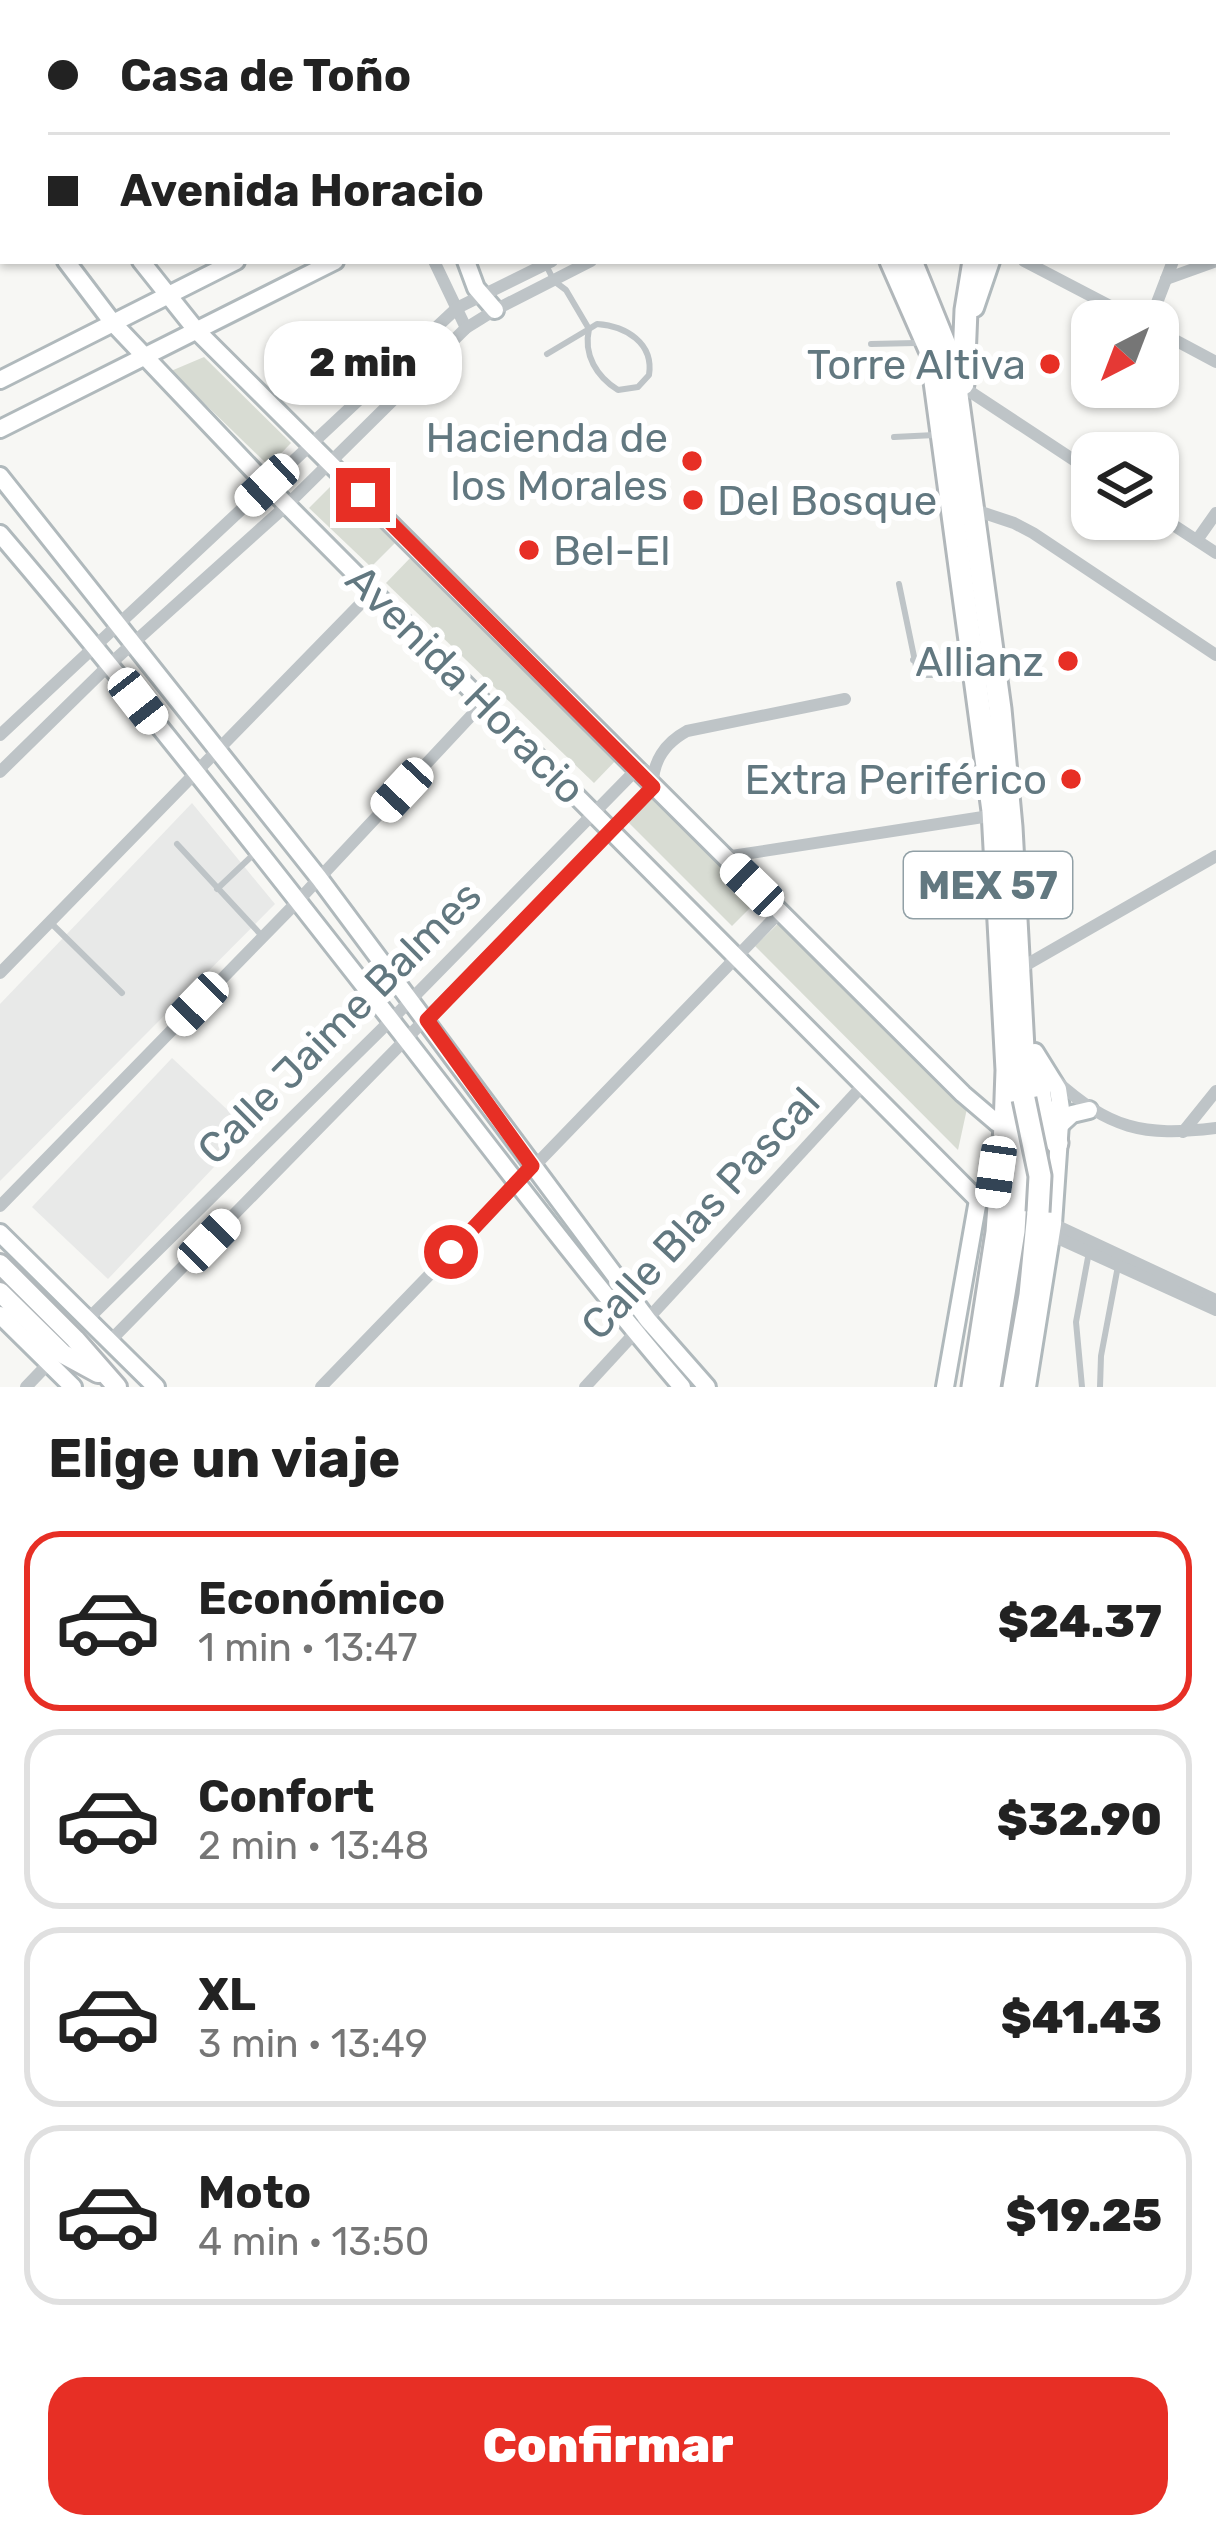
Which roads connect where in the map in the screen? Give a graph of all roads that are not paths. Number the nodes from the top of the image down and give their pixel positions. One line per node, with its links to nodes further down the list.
1 (68, 264): 26 (street, Avenida Horacio)
2 (143, 264): 21 (street, Avenida Horacio)
3 (230, 264): 21 (street)
4 (329, 264): 29 (street)
5 (435, 264): 25 (street)
6 (467, 264): 24 (street)
7 (547, 264): 24 (street)
8 (549, 264): 20 (lane)
9 (586, 264): 20 (street)
10 (885, 264): 31 (highway, MEX 57)
11 (886, 264): 128 (highway)
12 (912, 264): 37 (highway)
13 (957, 264): 37 (highway)
14 (974, 264): 37 (highway)
15 (990, 264): 37 (street)
16 (1030, 264): 22 (street)
17 (1172, 264): 19 (street)
18 (1208, 264): 19 (street)
19 (1166, 280): 23 (street)
20 (554, 281): 24 (street); 28 (lane)
21 (166, 296): 26 (street); 29 (street, Avenida Horacio)
22 (1099, 300)
23 (1158, 300)
24 (488, 303): 25 (street); 27 (street)
25 (457, 308): 27 (street); 41 (street)
26 (113, 323): 34 (street, Avenida Horacio); 36 (street)
27 (466, 328): 43 (street)
28 (590, 329): 28 (lane); 33 (lane)
29 (196, 330): 34 (street); 41 (street, Avenida Horacio)
30 (1179, 342): 35 (street)
31 (916, 343): 32 (lane); 39 (highway, MEX 57)
32 (871, 344)
33 (547, 354)
34 (144, 356): 38 (street); 45 (street, Avenida Horacio)
35 (1216, 362)
36 (0, 380)
37 (960, 386): 42 (street); 47 (highway, MEX 57); 94 (highway)
38 (0, 429)
39 (935, 435): 40 (lane); 61 (highway, MEX 57)
40 (894, 437)
41 (311, 443): 43 (street, Avenida Horacio); 45 (street)
42 (1071, 458)
43 (331, 463): 46 (street); 68 (street, Avenida Horacio)
44 (0, 476): 55 (street)
45 (267, 485): 46 (street, Avenida Horacio); 55 (street)
46 (287, 505): 54 (street, Avenida Horacio); 56 (street)
47 (981, 512): 58 (street); 83 (highway, MEX 57)
48 (1216, 513): 51 (street)
49 (1179, 528): 51 (street)
50 (0, 534): 57 (street)
51 (1197, 540): 52 (street)
52 (1216, 553)
53 (899, 584): 59 (lane)
54 (373, 590): 63 (street, Avenida Horacio); 65 (street)
55 (117, 624): 56 (street); 57 (street)
56 (134, 644): 60 (street); 65 (street)
57 (94, 645): 60 (street); 64 (street)
58 (1216, 655)
59 (914, 659): 61 (lane); 61 (lane)
60 (110, 664): 66 (street); 67 (street)
61 (965, 664): 70 (highway, MEX 57)
62 (845, 699): 68 (street)
63 (484, 702): 69 (street, Avenida Horacio); 76 (street)
64 (0, 735)
65 (218, 750): 67 (street); 76 (street)
66 (0, 772)
67 (195, 774): 73 (street); 80 (street)
68 (647, 775): 69 (street, Calle Jaime Balmes); 71 (street, Calle Jaime Balmes); 75 (street, Avenida Horacio)
69 (594, 812): 71 (street, Avenida Horacio); 86 (street, Calle Jaime Balmes)
70 (983, 817): 75 (street); 96 (highway, MEX 57)
71 (611, 829): 82 (street, Avenida Horacio); 88 (street, Calle Jaime Balmes)
72 (177, 844): 77 (lane)
73 (257, 851): 77 (lane); 78 (street)
74 (1216, 856): 83 (street)
75 (724, 857): 79 (street, Avenida Horacio)
76 (319, 878): 78 (street); 86 (street)
77 (217, 889): 81 (lane)
78 (297, 902): 81 (street); 87 (street)
79 (780, 912): 82 (street); 96 (street, Avenida Horacio)
80 (50, 922): 84 (street); 85 (lane)
81 (262, 937): 104 (street)
82 (738, 956): 92 (street, Avenida Horacio); 100 (street)
83 (1026, 965): 90 (highway, MEX 57)
84 (0, 973)
85 (122, 994)
86 (410, 998): 87 (street, Calle Jaime Balmes); 88 (street)
87 (391, 1020): 89 (street); 114 (street, Calle Jaime Balmes)
88 (427, 1020): 89 (street, Calle Jaime Balmes); 100 (street)
89 (407, 1040): 102 (street); 116 (street, Calle Jaime Balmes)
90 (1033, 1043): 91 (street); 99 (highway); 130 (highway, MEX 57)
91 (1053, 1078): 95 (street); 99 (street)
92 (864, 1084): 103 (street, Avenida Horacio); 115 (street, Calle Blas Pascal)
93 (1216, 1091): 98 (street)
94 (1024, 1099): 129 (highway, bridge); 131 (highway, bridge)
95 (1089, 1110): 98 (street); 99 (street)
96 (997, 1123): 101 (highway, MEX 57)
97 (1216, 1128): 98 (street)
98 (1183, 1132)
99 (1058, 1135): 105 (street)
100 (532, 1166): 102 (street); 115 (street)
101 (996, 1172): 103 (street); 127 (highway, MEX 57)
102 (516, 1184): 115 (street); 122 (street)
103 (978, 1199): 126 (street)
104 (0, 1206)
105 (1052, 1230): 107 (street); 132 (street)
106 (0, 1233): 114 (street)
107 (1091, 1248): 108 (street); 133 (lane)
108 (1119, 1261): 111 (street); 112 (street); 134 (lane)
109 (0, 1264): 118 (main road)
110 (0, 1292): 118 (main road)
111 (1216, 1300)
112 (1216, 1310)
113 (0, 1315): 117 (street)
114 (88, 1319): 116 (street)
115 (642, 1327): 123 (street, Calle Blas Pascal); 124 (street); 125 (street)
116 (110, 1341): 121 (street)
117 (50, 1363): 119 (street); 120 (street)
118 (115, 1384)
119 (70, 1386)
120 (26, 1387)
121 (156, 1387)
122 (320, 1387)
123 (585, 1387)
124 (682, 1387)
125 (706, 1387)
126 (944, 1387)
127 (962, 1387)
128 (973, 1387)
129 (989, 1387)
130 (999, 1387)
131 (1014, 1387)
132 (1027, 1387)
133 (1082, 1387)
134 (1100, 1387)

